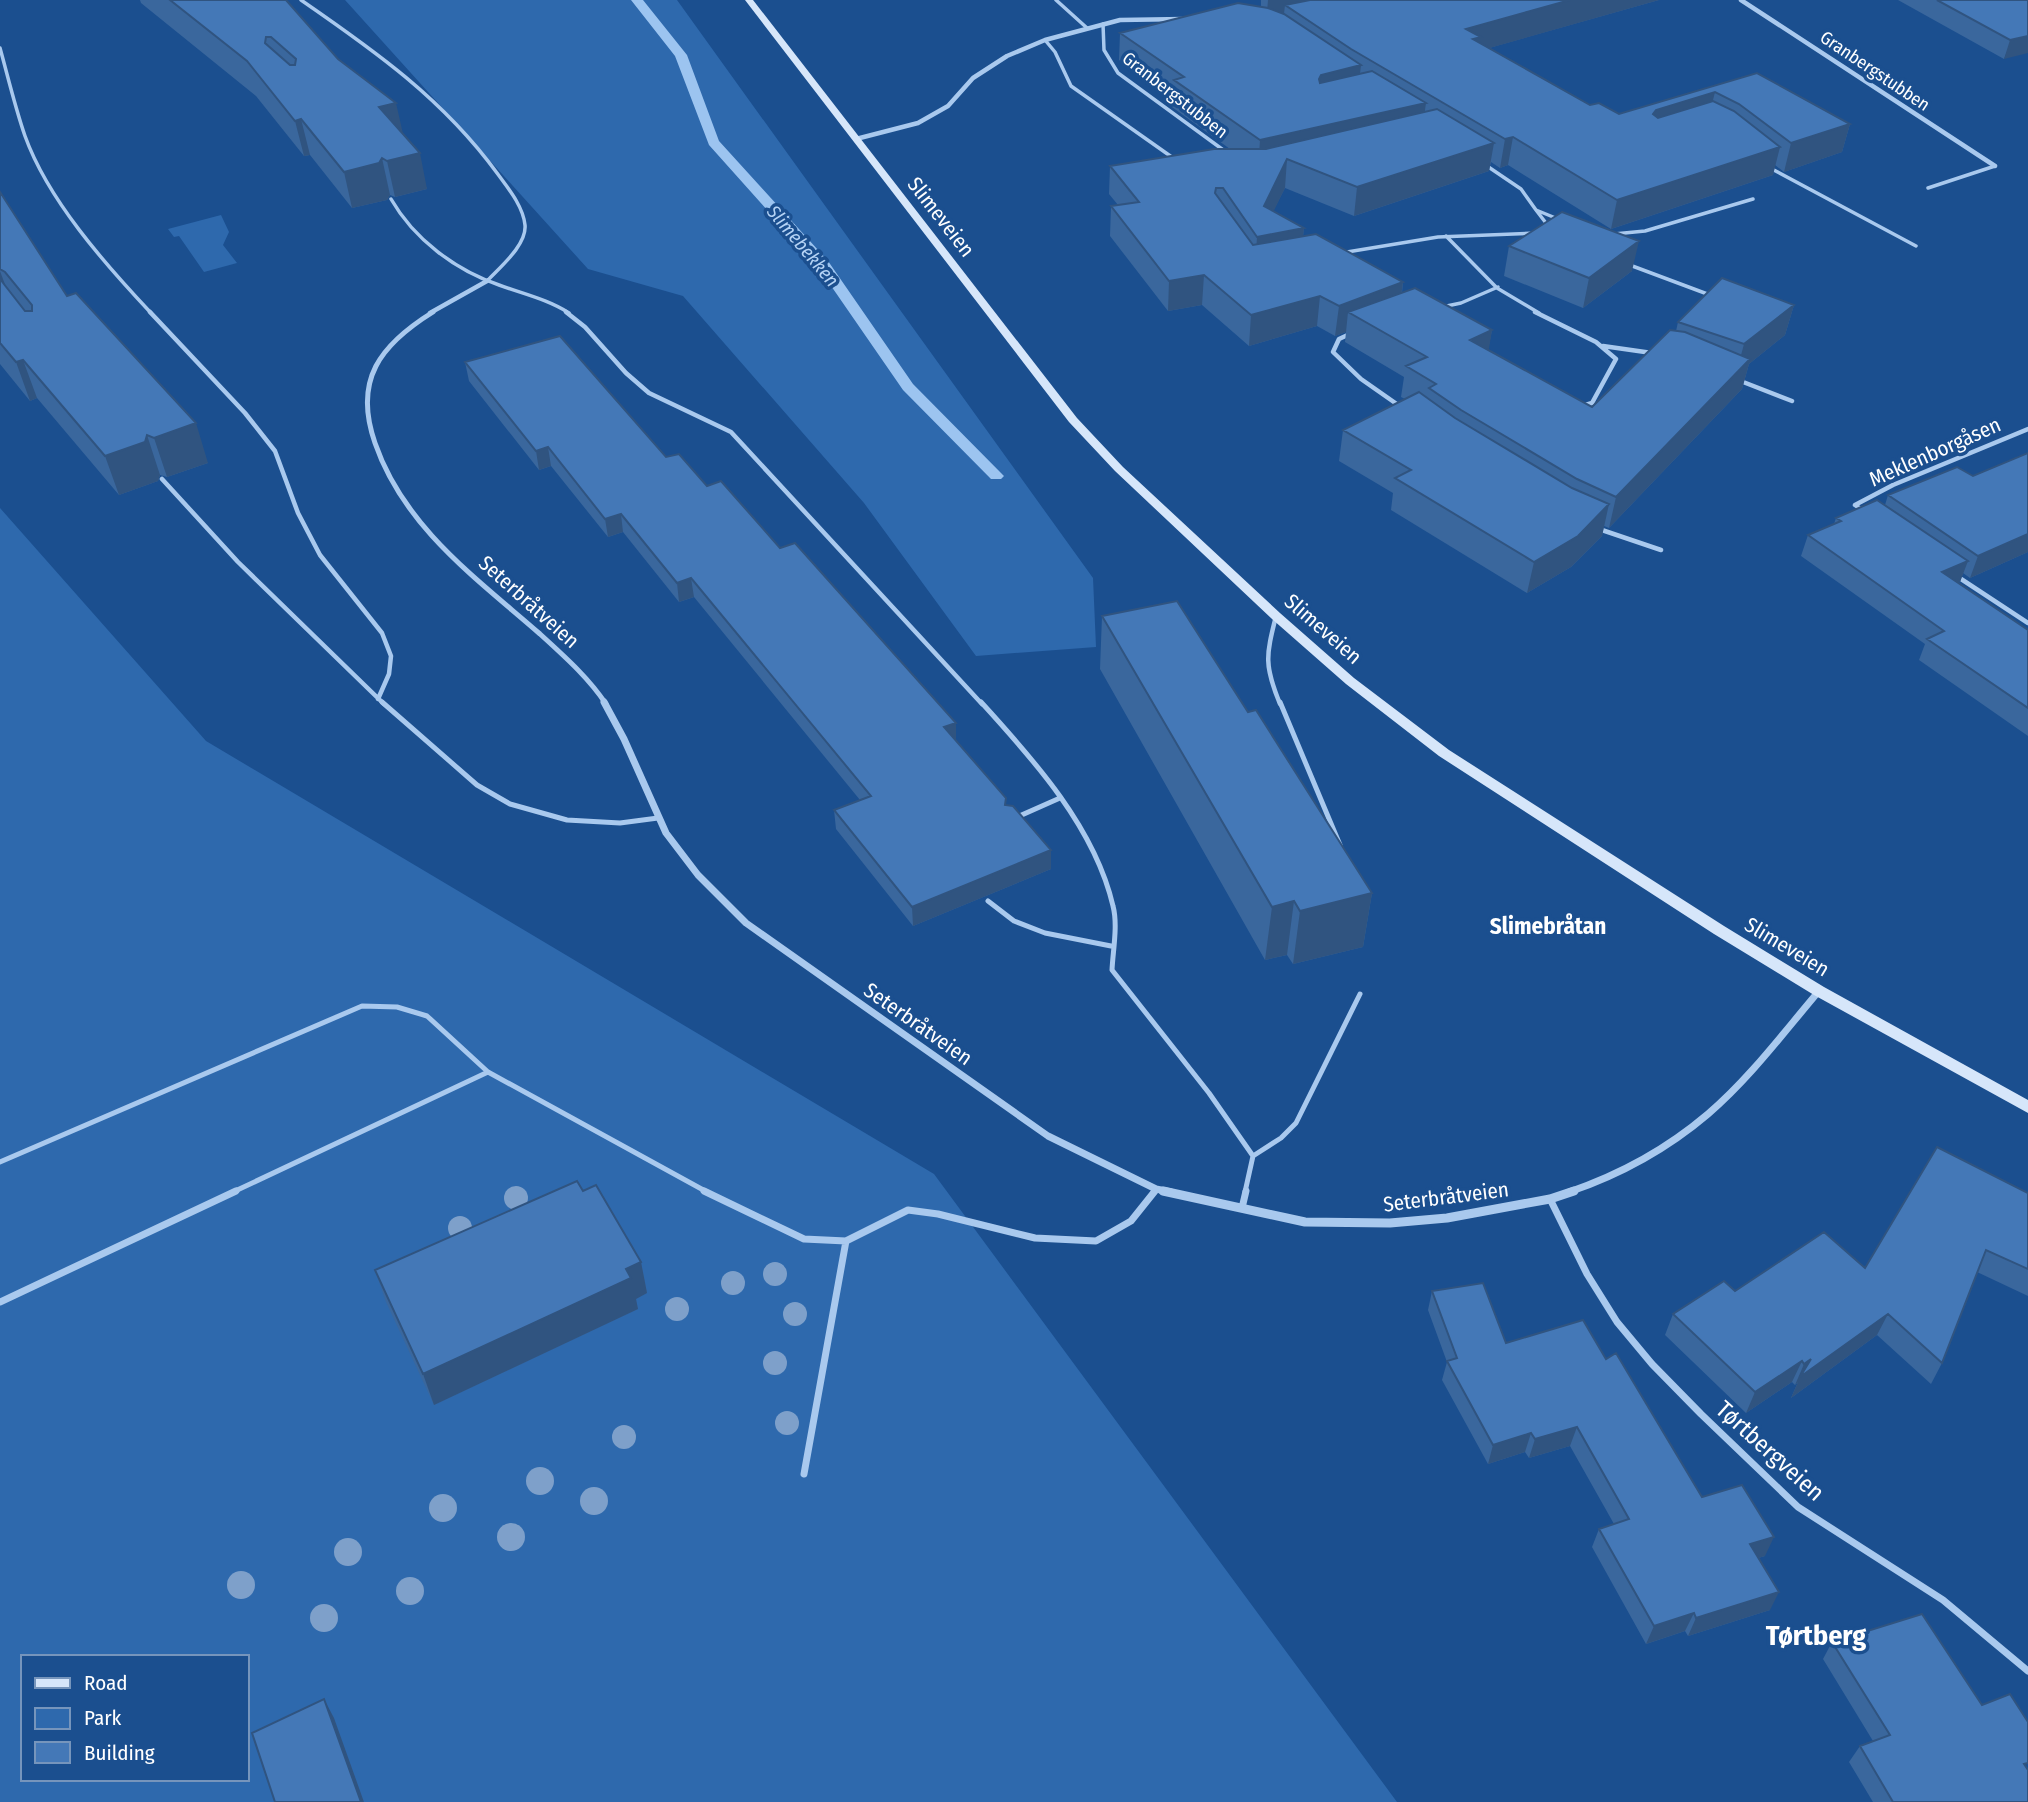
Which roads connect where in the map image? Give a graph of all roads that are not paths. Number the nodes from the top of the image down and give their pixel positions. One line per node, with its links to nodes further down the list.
1 (301, 0): 28 (lane)
2 (749, 0): 10 (street, Slimeveien)
3 (1056, 0): 7 (lane)
4 (1741, 0): 15 (street, Granbergstubben)
5 (1195, 20): 6 (street, Granbergstubben)
6 (1103, 24): 7 (street, Granbergstubben); 11 (lane, Granbergstubben)
7 (1087, 28): 8 (street, Granbergstubben)
8 (1045, 40): 10 (street, Granbergstubben); 14 (lane)
9 (0, 48): 47 (lane)
10 (856, 139): 45 (street, Slimeveien)
11 (1234, 158)
12 (1480, 161): 19 (lane)
13 (1761, 161): 25 (lane)
14 (1184, 164)
15 (1995, 166): 16 (lane)
16 (1928, 188)
17 (391, 199): 28 (lane)
18 (1753, 200): 23 (lane)
19 (1536, 210): 20 (lane); 21 (lane)
20 (1570, 224)
21 (1553, 230)
22 (1538, 233): 24 (lane)
23 (1606, 234)
24 (1446, 236): 26 (lane); 29 (lane)
25 (1916, 246)
26 (1331, 255)
27 (1618, 260): 30 (lane)
28 (487, 281): 48 (lane); 49 (street, Seterbråtveien)
29 (1498, 287): 31 (lane); 33 (lane)
30 (1711, 296)
31 (1436, 308)
32 (1359, 330): 38 (lane)
33 (1604, 346): 34 (lane); 37 (lane)
34 (1658, 354)
35 (1730, 376): 36 (lane)
36 (1792, 401)
37 (1576, 407)
38 (1402, 408)
39 (2028, 429): 41 (lane, Meklenborgåsen)
40 (162, 480): 47 (lane)
41 (1871, 516)
42 (1588, 524): 43 (lane)
43 (1661, 550)
44 (1946, 569): 46 (lane)
45 (1276, 616): 51 (lane); 54 (street, Slimeveien)
46 (2028, 623)
47 (378, 699): 49 (lane)
48 (1060, 798): 50 (lane); 53 (lane)
49 (658, 818): 60 (street, Seterbråtveien)
50 (1009, 821)
51 (1345, 855)
52 (988, 901): 53 (lane)
53 (1111, 946): 58 (lane)
54 (1819, 991): 57 (street, Slimeveien); 61 (street, Seterbråtveien)
55 (1360, 994): 58 (lane)
56 (488, 1072): 59 (lane); 63 (lane); 64 (lane)
57 (2028, 1107)
58 (1253, 1156): 62 (lane)
59 (0, 1162)
60 (1156, 1189): 62 (street, Seterbråtveien); 63 (lane)
61 (1550, 1199): 62 (street, Seterbråtveien); 66 (lane, Tørtbergveien)
62 (1242, 1208)
63 (846, 1241): 65 (lane)
64 (0, 1302)
65 (803, 1474)
66 (2028, 1671)

